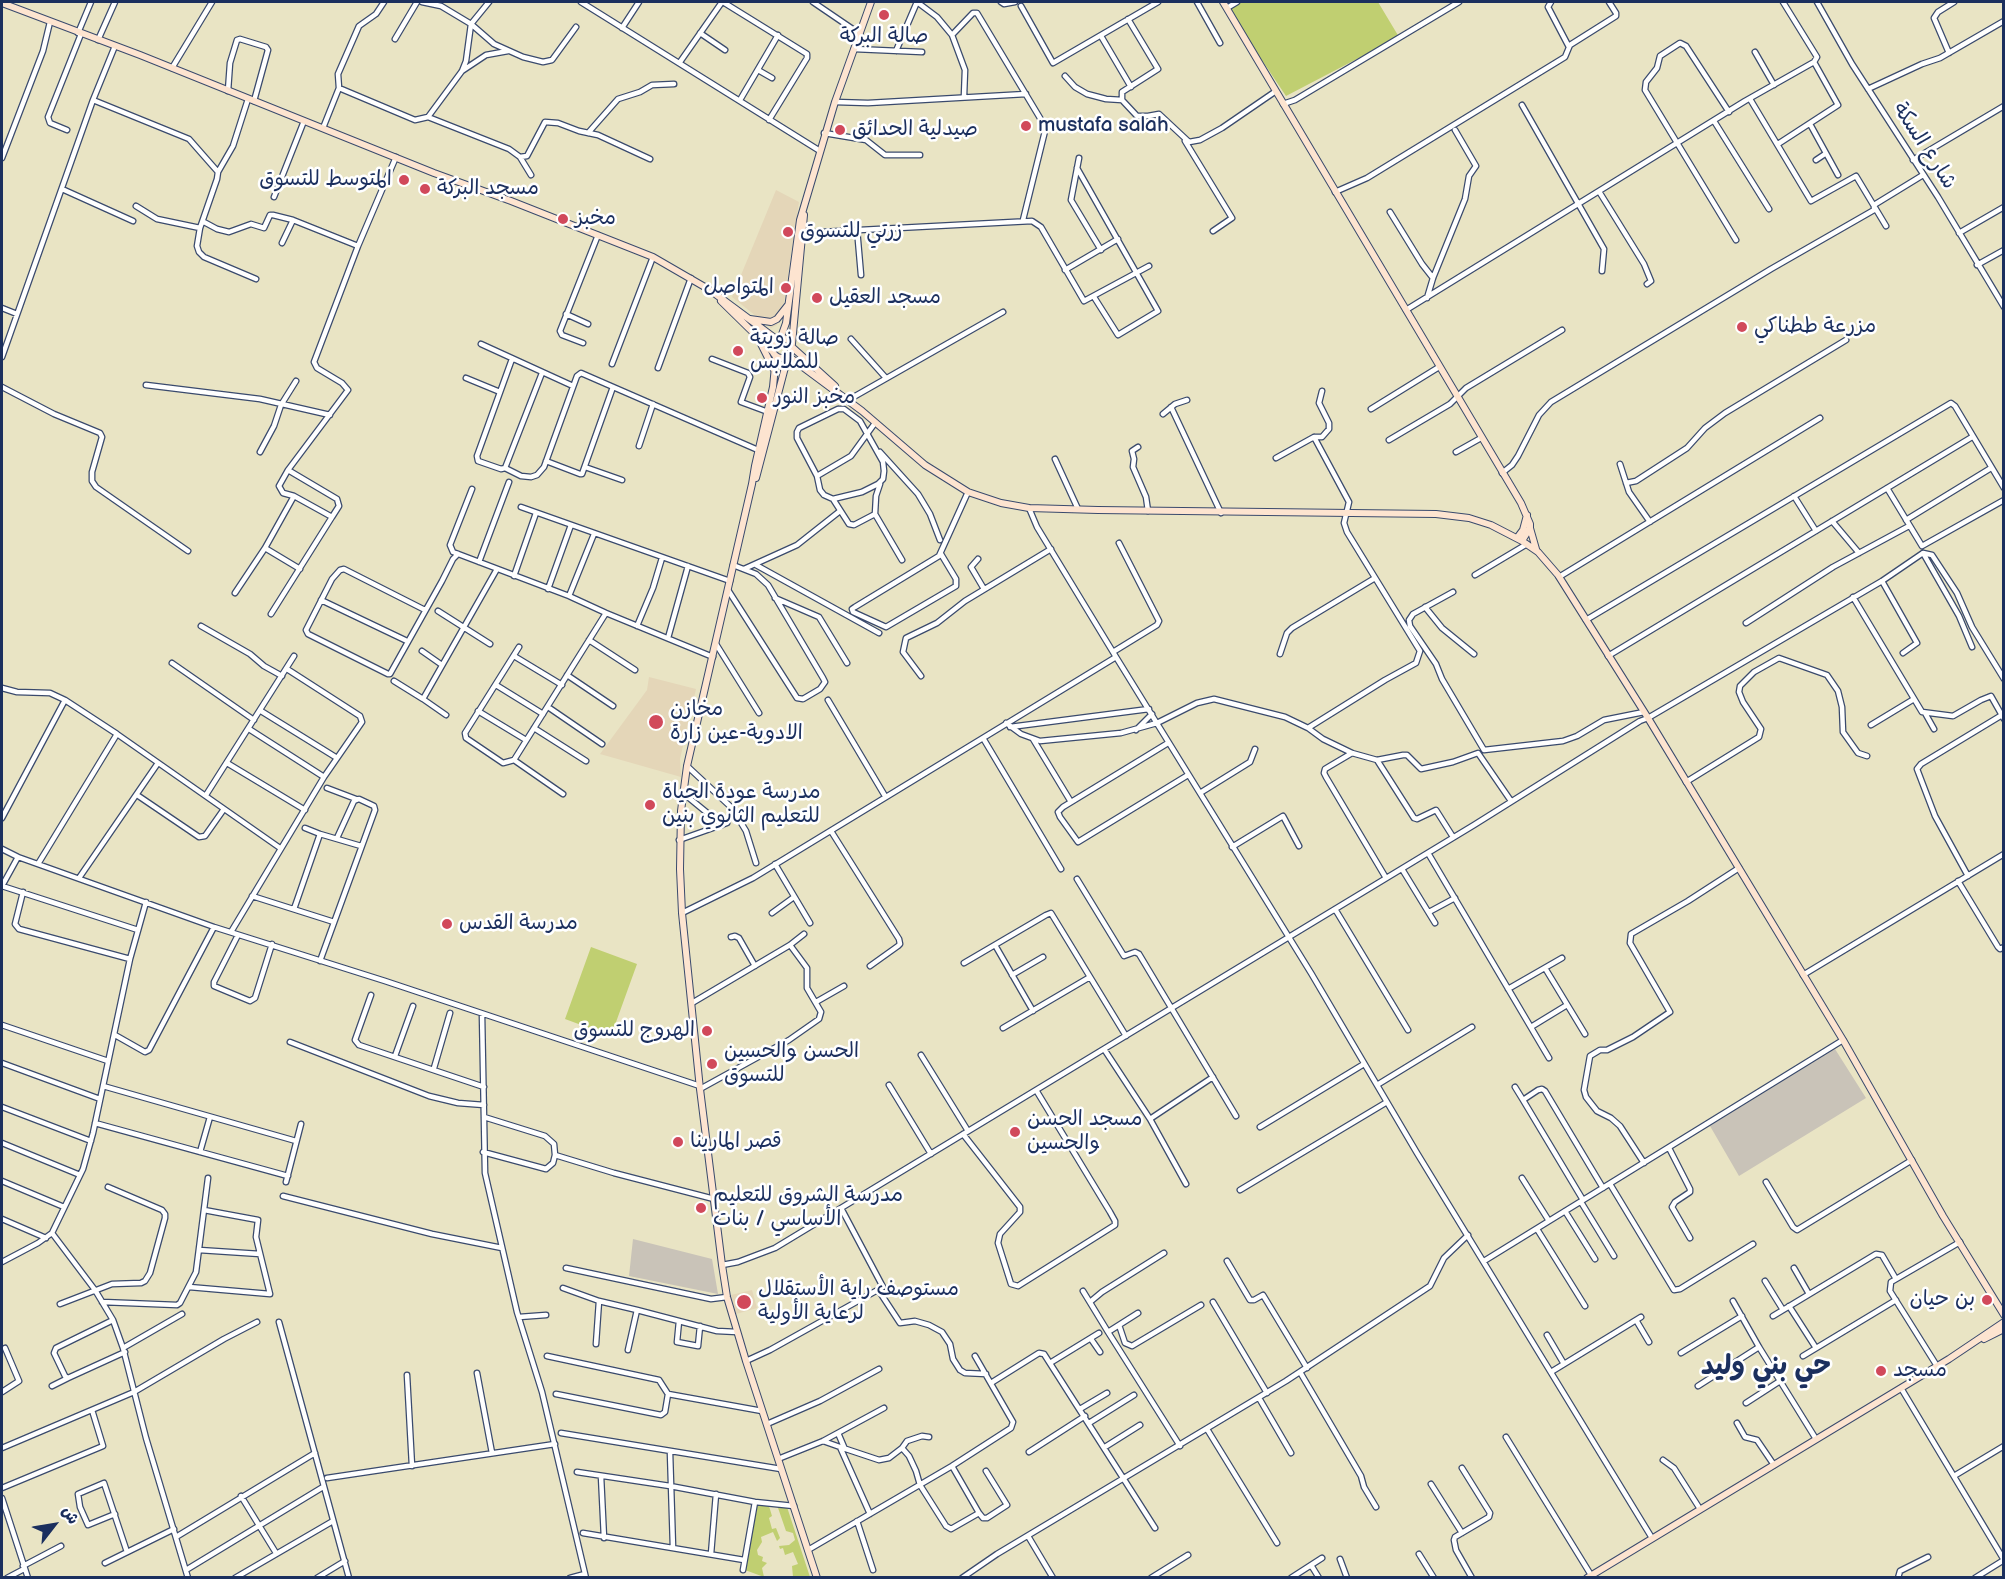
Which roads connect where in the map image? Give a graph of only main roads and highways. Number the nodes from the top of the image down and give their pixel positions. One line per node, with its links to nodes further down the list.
1 (872, 2): 4 (main road)
2 (2, 3): 5 (main road)
3 (1225, 5): 16 (main road)
4 (803, 212): 6 (main road); 10 (main road)
5 (710, 290): 7 (main road); 8 (main road)
6 (789, 304): 7 (main road); 9 (main road)
7 (748, 319): 9 (main road)
8 (754, 333): 11 (main road); 13 (main road)
9 (778, 338): 10 (main road); 11 (main road)
10 (792, 345): 12 (main road); 14 (main road)
11 (774, 354): 12 (main road); 13 (main road)
12 (788, 356): 14 (main road); 15 (main road)
13 (775, 373): 15 (main road)
14 (862, 411): 18 (main road)
15 (753, 484): 24 (main road)
16 (1527, 515): 17 (main road); 18 (main road)
17 (1530, 528): 18 (main road); 19 (main road)
18 (1522, 541): 19 (main road)
19 (1538, 552): 20 (main road)
20 (2002, 1313): 22 (main road)
21 (2004, 1322): 22 (main road)
22 (2000, 1330): 23 (main road)
23 (1589, 1576)
24 (817, 1578)

